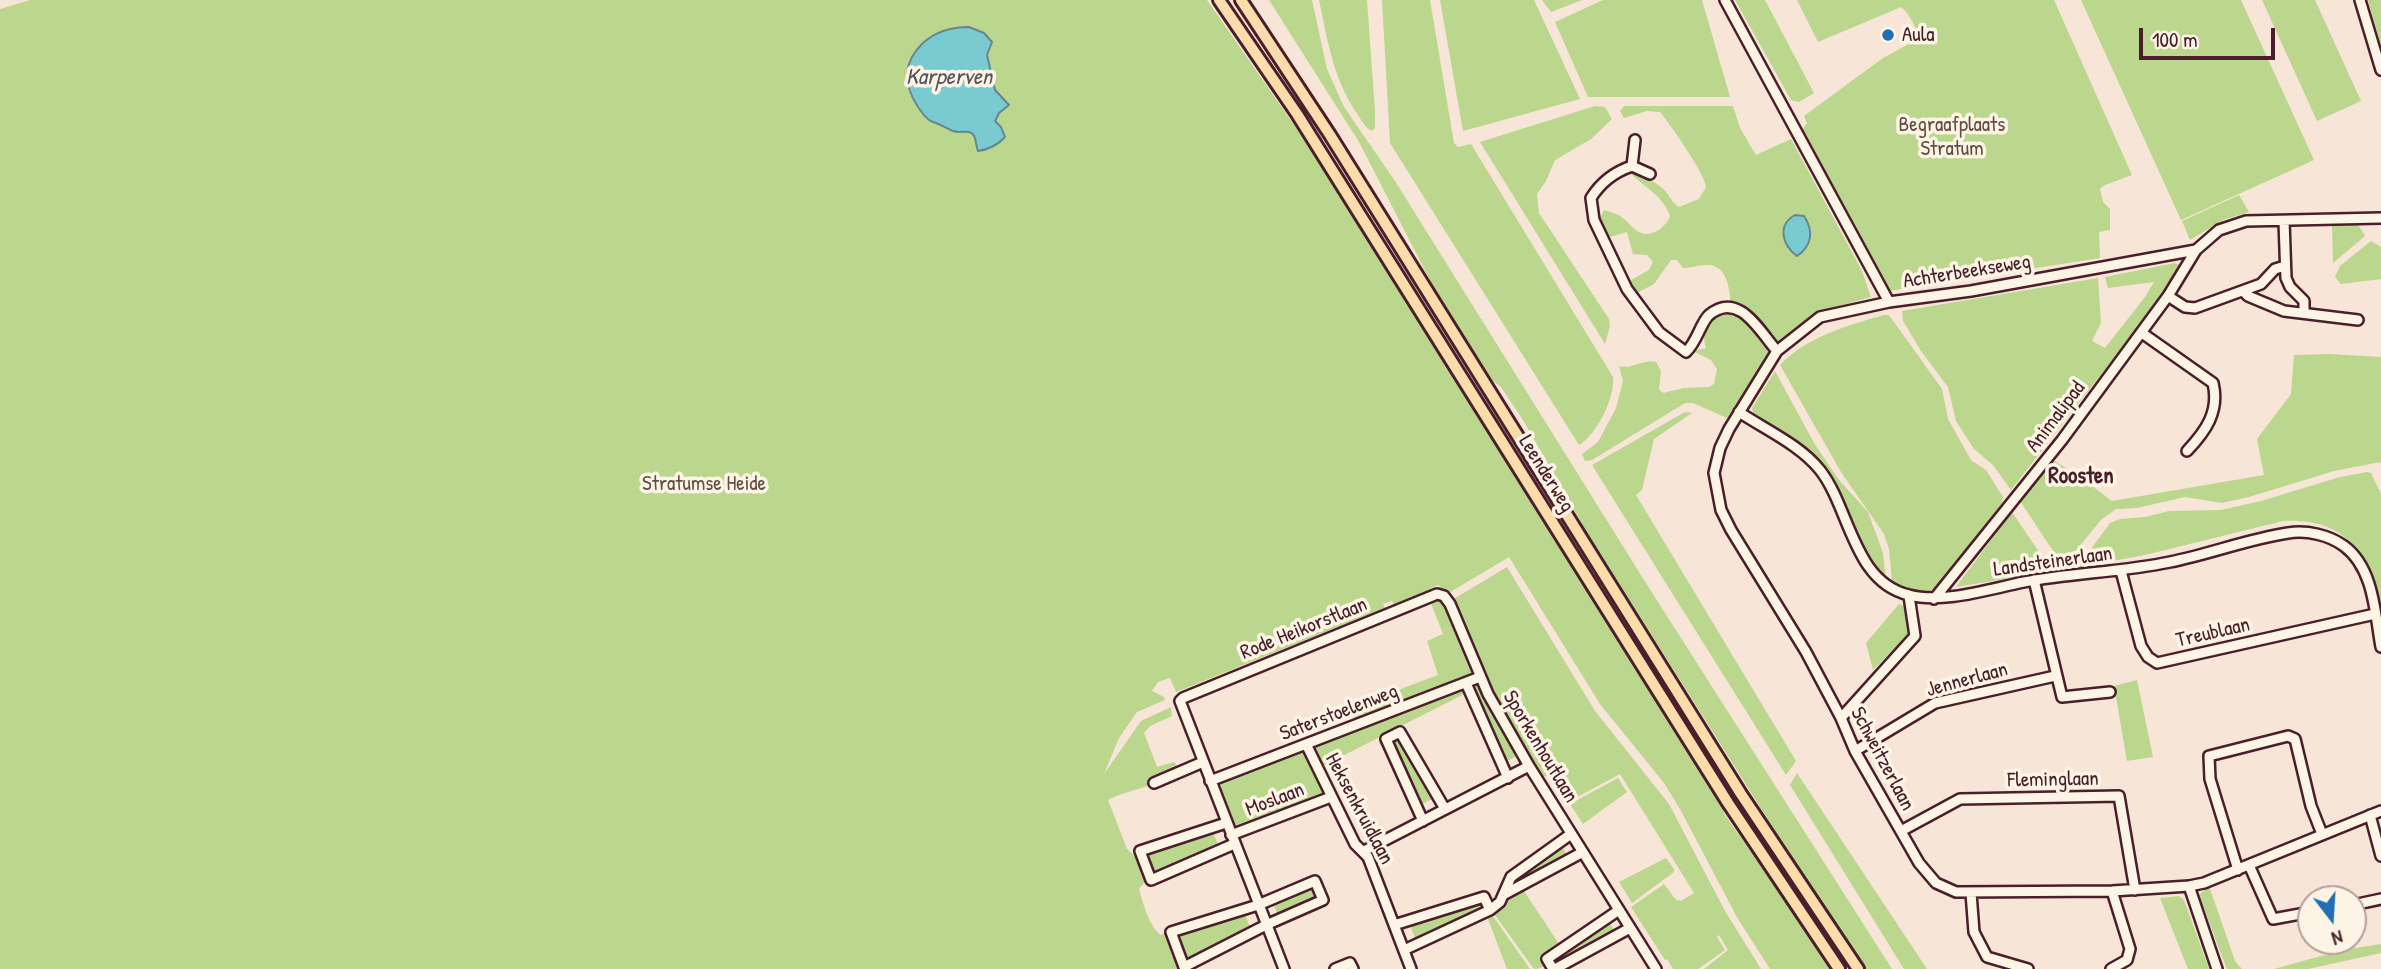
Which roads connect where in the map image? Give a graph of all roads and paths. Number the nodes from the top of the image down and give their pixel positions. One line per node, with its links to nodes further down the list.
1 (1219, 0): 75 (main road, Leenderweg)
2 (1241, 0): 76 (main road, Leenderweg)
3 (1725, 0): 15 (street, Achterbeekseweg)
4 (2360, 0): 5 (street)
5 (2381, 70)
6 (1635, 140): 7 (street)
7 (1632, 166): 8 (street); 19 (street)
8 (1650, 174)
9 (2381, 218): 10 (street, Achterbeekseweg)
10 (2284, 220): 11 (street, Achterbeekseweg); 12 (street)
11 (2196, 250): 14 (street, Animalipad); 15 (street, Achterbeekseweg)
12 (2285, 266): 13 (street); 16 (street)
13 (2243, 291): 14 (street); 16 (street)
14 (2168, 296): 18 (street, Animalipad)
15 (1889, 302): 19 (street, Schweitzerlaan)
16 (2304, 313): 17 (street)
17 (2358, 320)
18 (2142, 333): 21 (street); 26 (street, Animalipad)
19 (1777, 351): 20 (street, Schweitzerlaan)
20 (1739, 412): 25 (street, Landsteinerlaan); 33 (street, Schweitzerlaan)
21 (2187, 452)
22 (2120, 571): 23 (street, Landsteinerlaan); 27 (street, Landsteinerlaan); 27 (street, Treublaan)
23 (2034, 580): 26 (street, Landsteinerlaan); 29 (street)
24 (1444, 596): 30 (street, Sporkenhoutlaan); 36 (street, Rode Heikorstlaan)
25 (1909, 596): 26 (street, Landsteinerlaan); 33 (street)
26 (1934, 599)
27 (2375, 614): 28 (street, Landsteinerlaan)
28 (2381, 648)
29 (2055, 676): 32 (street); 35 (street, Jennerlaan)
30 (1480, 677): 31 (street, Saterstoelenweg); 37 (street, Sporkenhoutlaan)
31 (1466, 683): 34 (street, Saterstoelenweg); 38 (street, Sporkenhoutlaan)
32 (2110, 692)
33 (1841, 718): 35 (street, Schweitzerlaan)
34 (1306, 744): 39 (street, Saterstoelenweg); 41 (street, Heksenkruidlaan)
35 (1855, 751): 47 (street, Schweitzerlaan)
36 (1203, 762): 39 (street); 40 (street)
37 (1529, 766): 38 (street); 48 (street, Sporkenhoutlaan)
38 (1508, 778): 42 (street)
39 (1210, 781): 46 (street)
40 (1154, 783)
41 (1331, 797): 50 (street, Moslaan); 51 (street, Heksenkruidlaan)
42 (1445, 809): 45 (street); 45 (street)
43 (2381, 811): 44 (street, Schweitzerlaan)
44 (2370, 815): 49 (street, Schweitzerlaan); 53 (street)
45 (1423, 821): 51 (street)
46 (1226, 822): 50 (street); 50 (street, Moslaan)
47 (1901, 831): 57 (street, Fleminglaan); 59 (street, Schweitzerlaan)
48 (1571, 834): 52 (street, Sporkenhoutlaan); 60 (street)
49 (2322, 834): 54 (street, Schweitzerlaan); 55 (street)
50 (1233, 840): 61 (street)
51 (1364, 851): 66 (street, Heksenkruidlaan)
52 (1583, 852): 60 (street); 63 (street, Sporkenhoutlaan)
53 (2381, 856)
54 (2249, 865): 55 (street, Schweitzerlaan); 64 (street)
55 (2238, 870): 56 (street, Schweitzerlaan)
56 (2189, 886): 57 (street, Schweitzerlaan); 79 (street)
57 (2135, 890): 58 (street, Schweitzerlaan)
58 (2112, 891): 59 (street, Schweitzerlaan); 78 (street)
59 (1971, 893): 77 (street)
60 (1503, 895): 62 (street)
61 (1258, 905): 65 (street); 65 (street); 65 (street)
62 (1490, 910): 66 (street); 68 (street)
63 (1619, 910): 67 (street, Sporkenhoutlaan); 73 (street)
64 (2297, 915)
65 (1266, 925): 69 (street)
66 (1394, 925): 68 (street, Heksenkruidlaan)
67 (1630, 929): 73 (street); 74 (street, Sporkenhoutlaan)
68 (1404, 950): 72 (street, Heksenkruidlaan)
69 (1284, 969)
70 (1335, 969): 71 (street)
71 (1353, 969)
72 (1411, 969)
73 (1554, 969)
74 (1656, 969)
75 (1839, 969)
76 (1858, 969)
77 (2028, 969)
78 (2111, 969)
79 (2217, 969)

